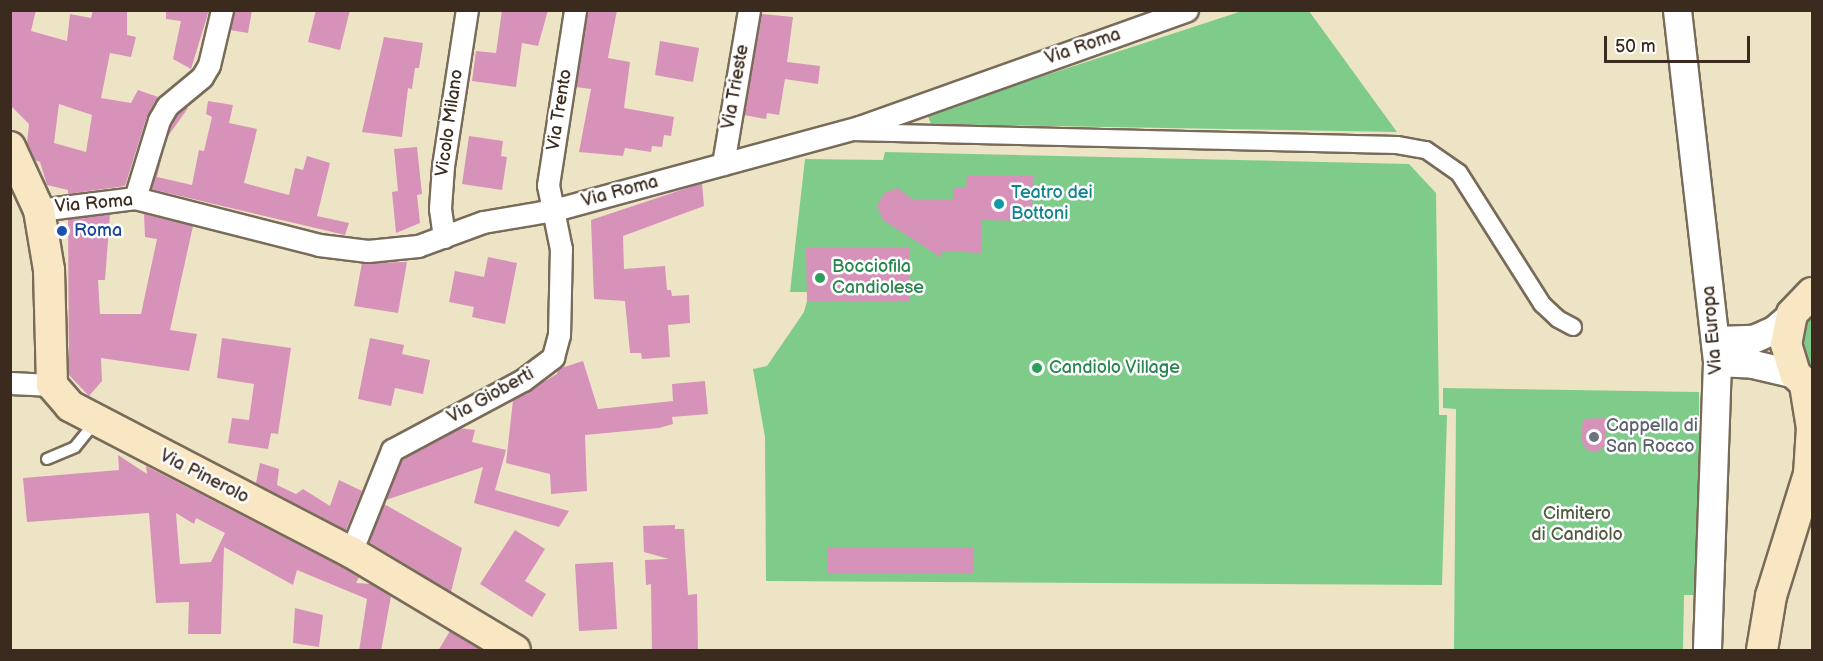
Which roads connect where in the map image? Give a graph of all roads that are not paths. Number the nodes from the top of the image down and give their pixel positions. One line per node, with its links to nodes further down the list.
1 (222, 10): 10 (street)
2 (467, 10): 13 (street, Vicolo Milano)
3 (575, 10): 12 (street, Via Trento)
4 (749, 10): 9 (street, Via Trieste)
5 (1187, 10): 7 (street, Via Roma)
6 (1677, 10): 16 (street, Via Europa)
7 (839, 132): 9 (street, Via Roma); 15 (street)
8 (10, 147): 11 (main road)
9 (723, 164): 12 (street, Via Roma)
10 (135, 198): 11 (street, Via Roma); 13 (street, Via Roma)
11 (39, 210): 19 (main road)
12 (554, 210): 13 (street, Via Roma); 23 (street, Via Gioberti)
13 (444, 237)
14 (1807, 296): 16 (street); 18 (main road)
15 (1573, 327)
16 (1716, 351): 18 (street); 25 (street, Via Europa)
17 (10, 383): 19 (street)
18 (1804, 383): 22 (main road)
19 (52, 386): 20 (main road, Via Pinerolo)
20 (96, 421): 21 (lane); 23 (main road, Via Pinerolo)
21 (47, 459)
22 (1811, 471): 26 (main road)
23 (351, 552): 24 (main road, Via Pinerolo)
24 (515, 651)
25 (1707, 651)
26 (1762, 651)

